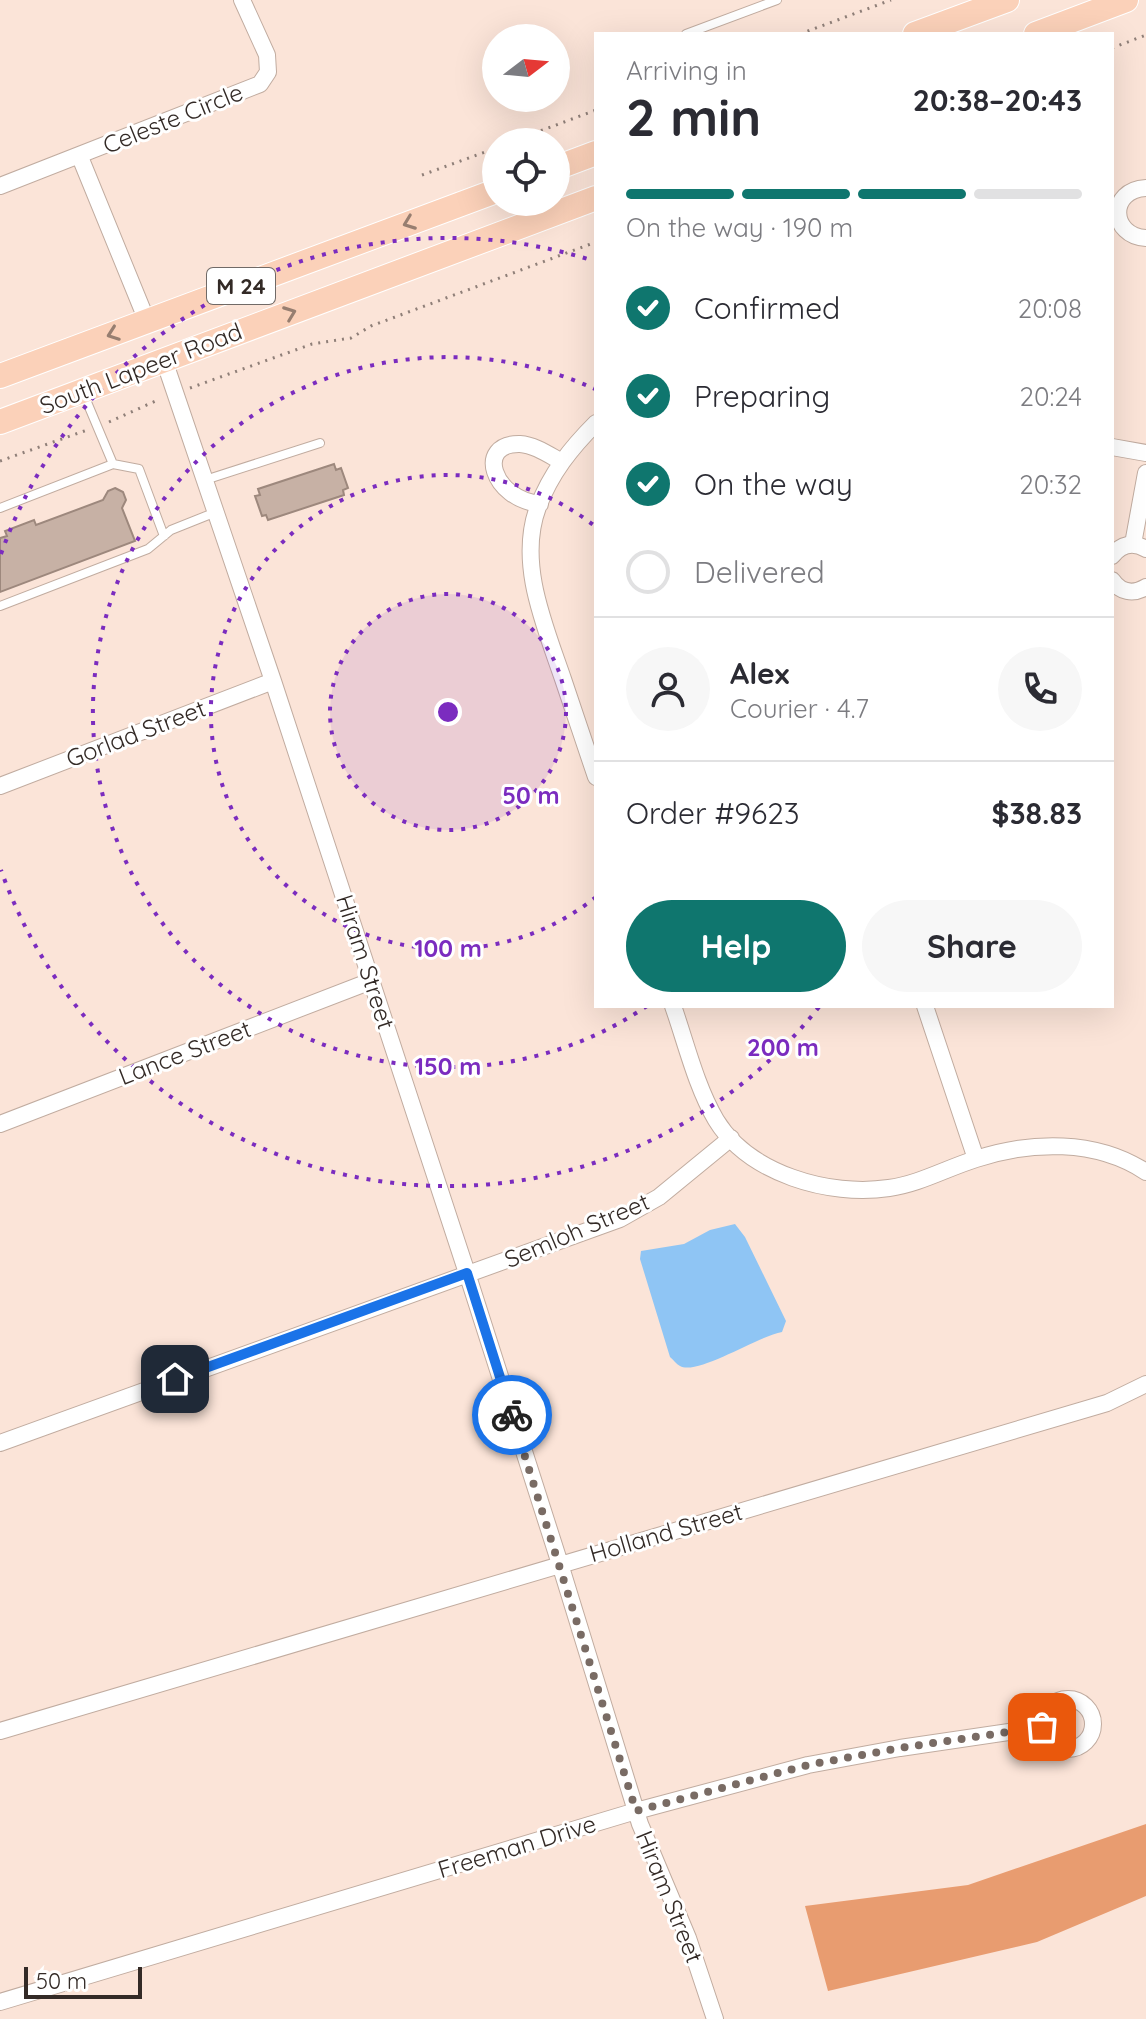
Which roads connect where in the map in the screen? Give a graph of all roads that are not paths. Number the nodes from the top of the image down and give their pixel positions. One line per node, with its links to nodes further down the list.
1 (242, 0): 9 (street, Celeste Circle)
2 (777, 0): 5 (lane)
3 (1007, 0): 6 (main road)
4 (1126, 0): 7 (main road)
5 (691, 32)
6 (920, 32)
7 (1041, 32)
8 (594, 154): 10 (main road)
9 (80, 157): 11 (street, Celeste Circle); 21 (street)
10 (570, 163)
11 (0, 186)
12 (1146, 188): 16 (street)
13 (482, 196): 19 (main road, South Lapeer Road / M 24, one-way to 19)
14 (594, 199): 18 (main road, South Lapeer Road / M 24)
15 (482, 200): 18 (main road)
16 (1115, 211): 17 (street)
17 (1146, 238)
18 (480, 241): 20 (main road, South Lapeer Road / M 24)
19 (336, 251): 20 (main road); 21 (main road, South Lapeer Road / M 24)
20 (340, 294): 22 (main road, South Lapeer Road / M 24, one-way to 20)
21 (147, 321): 23 (main road, South Lapeer Road / M 24, one-way to 23)
22 (164, 360): 24 (main road, South Lapeer Road / M 24); 33 (street, Hiram Street)
23 (0, 376)
24 (83, 391): 25 (main road, South Lapeer Road / M 24); 31 (lane)
25 (0, 422)
26 (594, 425): 30 (street)
27 (320, 443): 33 (lane)
28 (1114, 447): 29 (street)
29 (1146, 453)
30 (562, 462): 34 (street); 34 (street)
31 (113, 464): 35 (lane); 37 (lane)
32 (1146, 473): 38 (street)
33 (205, 480): 36 (street, Hiram Street)
34 (540, 504): 44 (street)
35 (0, 508)
36 (216, 512): 37 (lane); 43 (street, Hiram Street)
37 (164, 536): 42 (lane)
38 (1140, 546): 39 (street)
39 (1114, 554)
40 (1114, 582): 41 (street)
41 (1146, 587)
42 (0, 606)
43 (273, 681): 45 (street, Gorlad Street); 46 (street, Hiram Street)
44 (594, 771)
45 (0, 786)
46 (371, 981): 49 (street, Lance Street); 53 (street, Hiram Street)
47 (674, 1008): 50 (street)
48 (926, 1008): 51 (street)
49 (0, 1124)
50 (731, 1138): 51 (street); 53 (street, Semloh Street)
51 (976, 1159): 52 (street)
52 (1146, 1172)
53 (467, 1273): 55 (street, Semloh Street); 56 (street, Hiram Street)
54 (1146, 1384): 56 (street, Holland Street)
55 (0, 1443)
56 (560, 1564): 58 (street, Holland Street); 59 (street, Hiram Street)
57 (1042, 1727): 59 (street, Freeman Drive)
58 (0, 1731)
59 (636, 1811): 60 (street, Freeman Drive); 61 (street, Hiram Street)
60 (0, 2002)
61 (715, 2019)

